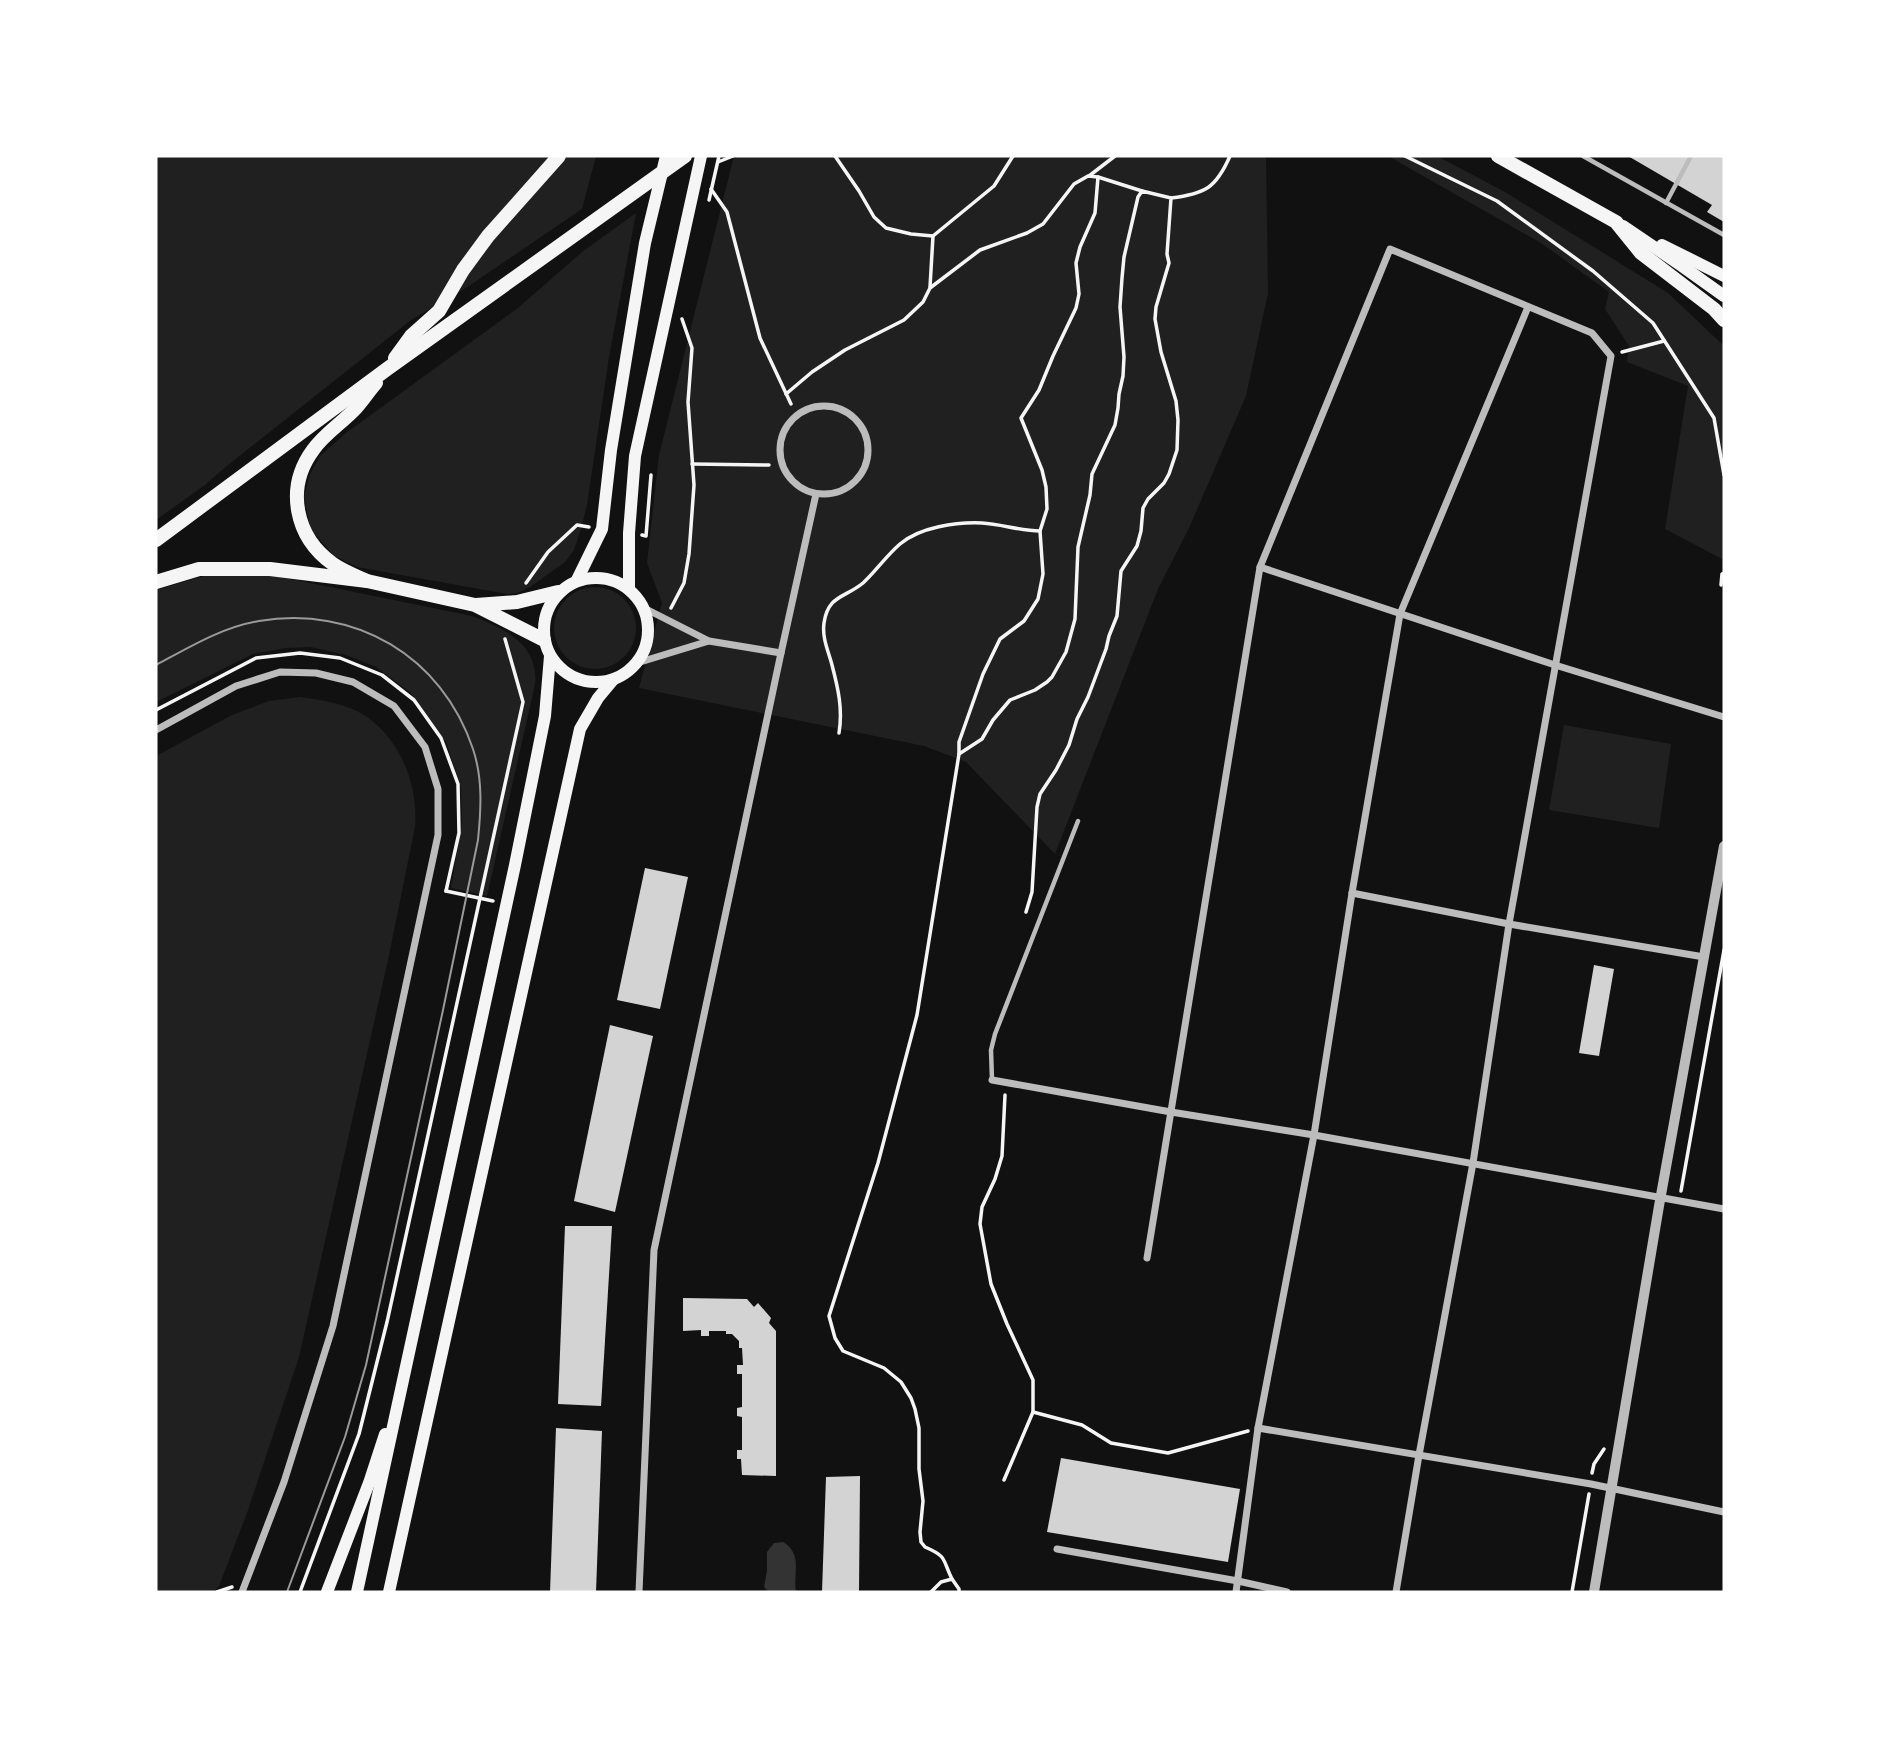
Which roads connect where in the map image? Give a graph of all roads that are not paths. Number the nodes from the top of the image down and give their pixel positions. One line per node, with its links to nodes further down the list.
1 (559, 156): 15 (main road)
2 (666, 156): 19 (main road)
3 (685, 156): 15 (main road)
4 (701, 156): 22 (main road)
5 (1498, 156): 9 (main road)
6 (1583, 156): 8 (lane)
7 (1691, 156): 8 (lane)
8 (1666, 203): 10 (lane)
9 (1616, 222): 11 (main road); 12 (main road); 14 (main road)
10 (1724, 235)
11 (1724, 276)
12 (1724, 296)
13 (1528, 307): 18 (street); 26 (street); 32 (street)
14 (1724, 320)
15 (387, 369): 17 (main road); 20 (main road)
16 (816, 494): 16 (street); 29 (street)
17 (156, 540)
18 (1260, 567): 26 (street); 42 (street)
19 (577, 580): 22 (main road); 23 (main road)
20 (368, 581): 21 (main road); 24 (main road)
21 (156, 582)
22 (629, 589): 25 (main road)
23 (558, 593): 24 (main road); 27 (main road)
24 (475, 605): 27 (main road)
25 (644, 608): 28 (street); 31 (main road)
26 (1400, 614): 32 (street); 38 (street)
27 (544, 640): 30 (main road)
28 (709, 641): 29 (street); 31 (street)
29 (781, 653): 59 (street)
30 (550, 656): 33 (main road); 48 (main road)
31 (637, 663): 33 (main road)
32 (1555, 665): 34 (street); 39 (street)
33 (612, 680): 58 (main road)
34 (1724, 717)
35 (156, 730): 55 (street)
36 (1078, 821): 41 (lane)
37 (1724, 846): 40 (street)
38 (1352, 893): 39 (street); 43 (street)
39 (1509, 924): 40 (street); 44 (street)
40 (1704, 957): 45 (street)
41 (992, 1080): 42 (street)
42 (1171, 1112): 43 (street); 47 (street)
43 (1314, 1135): 44 (street); 49 (street)
44 (1473, 1163): 45 (street); 50 (street)
45 (1661, 1199): 46 (street); 51 (street)
46 (1724, 1209)
47 (1147, 1258)
48 (408, 1364): 56 (main road); 57 (main road)
49 (1258, 1428): 50 (street); 54 (street)
50 (1419, 1455): 51 (street); 62 (street)
51 (1611, 1489): 52 (street); 63 (street)
52 (1724, 1512)
53 (1057, 1549): 54 (street)
54 (1238, 1581): 60 (street); 61 (street)
55 (242, 1592)
56 (327, 1592)
57 (358, 1592)
58 (390, 1592)
59 (639, 1592)
60 (1236, 1592)
61 (1287, 1592)
62 (1396, 1592)
63 (1594, 1592)

